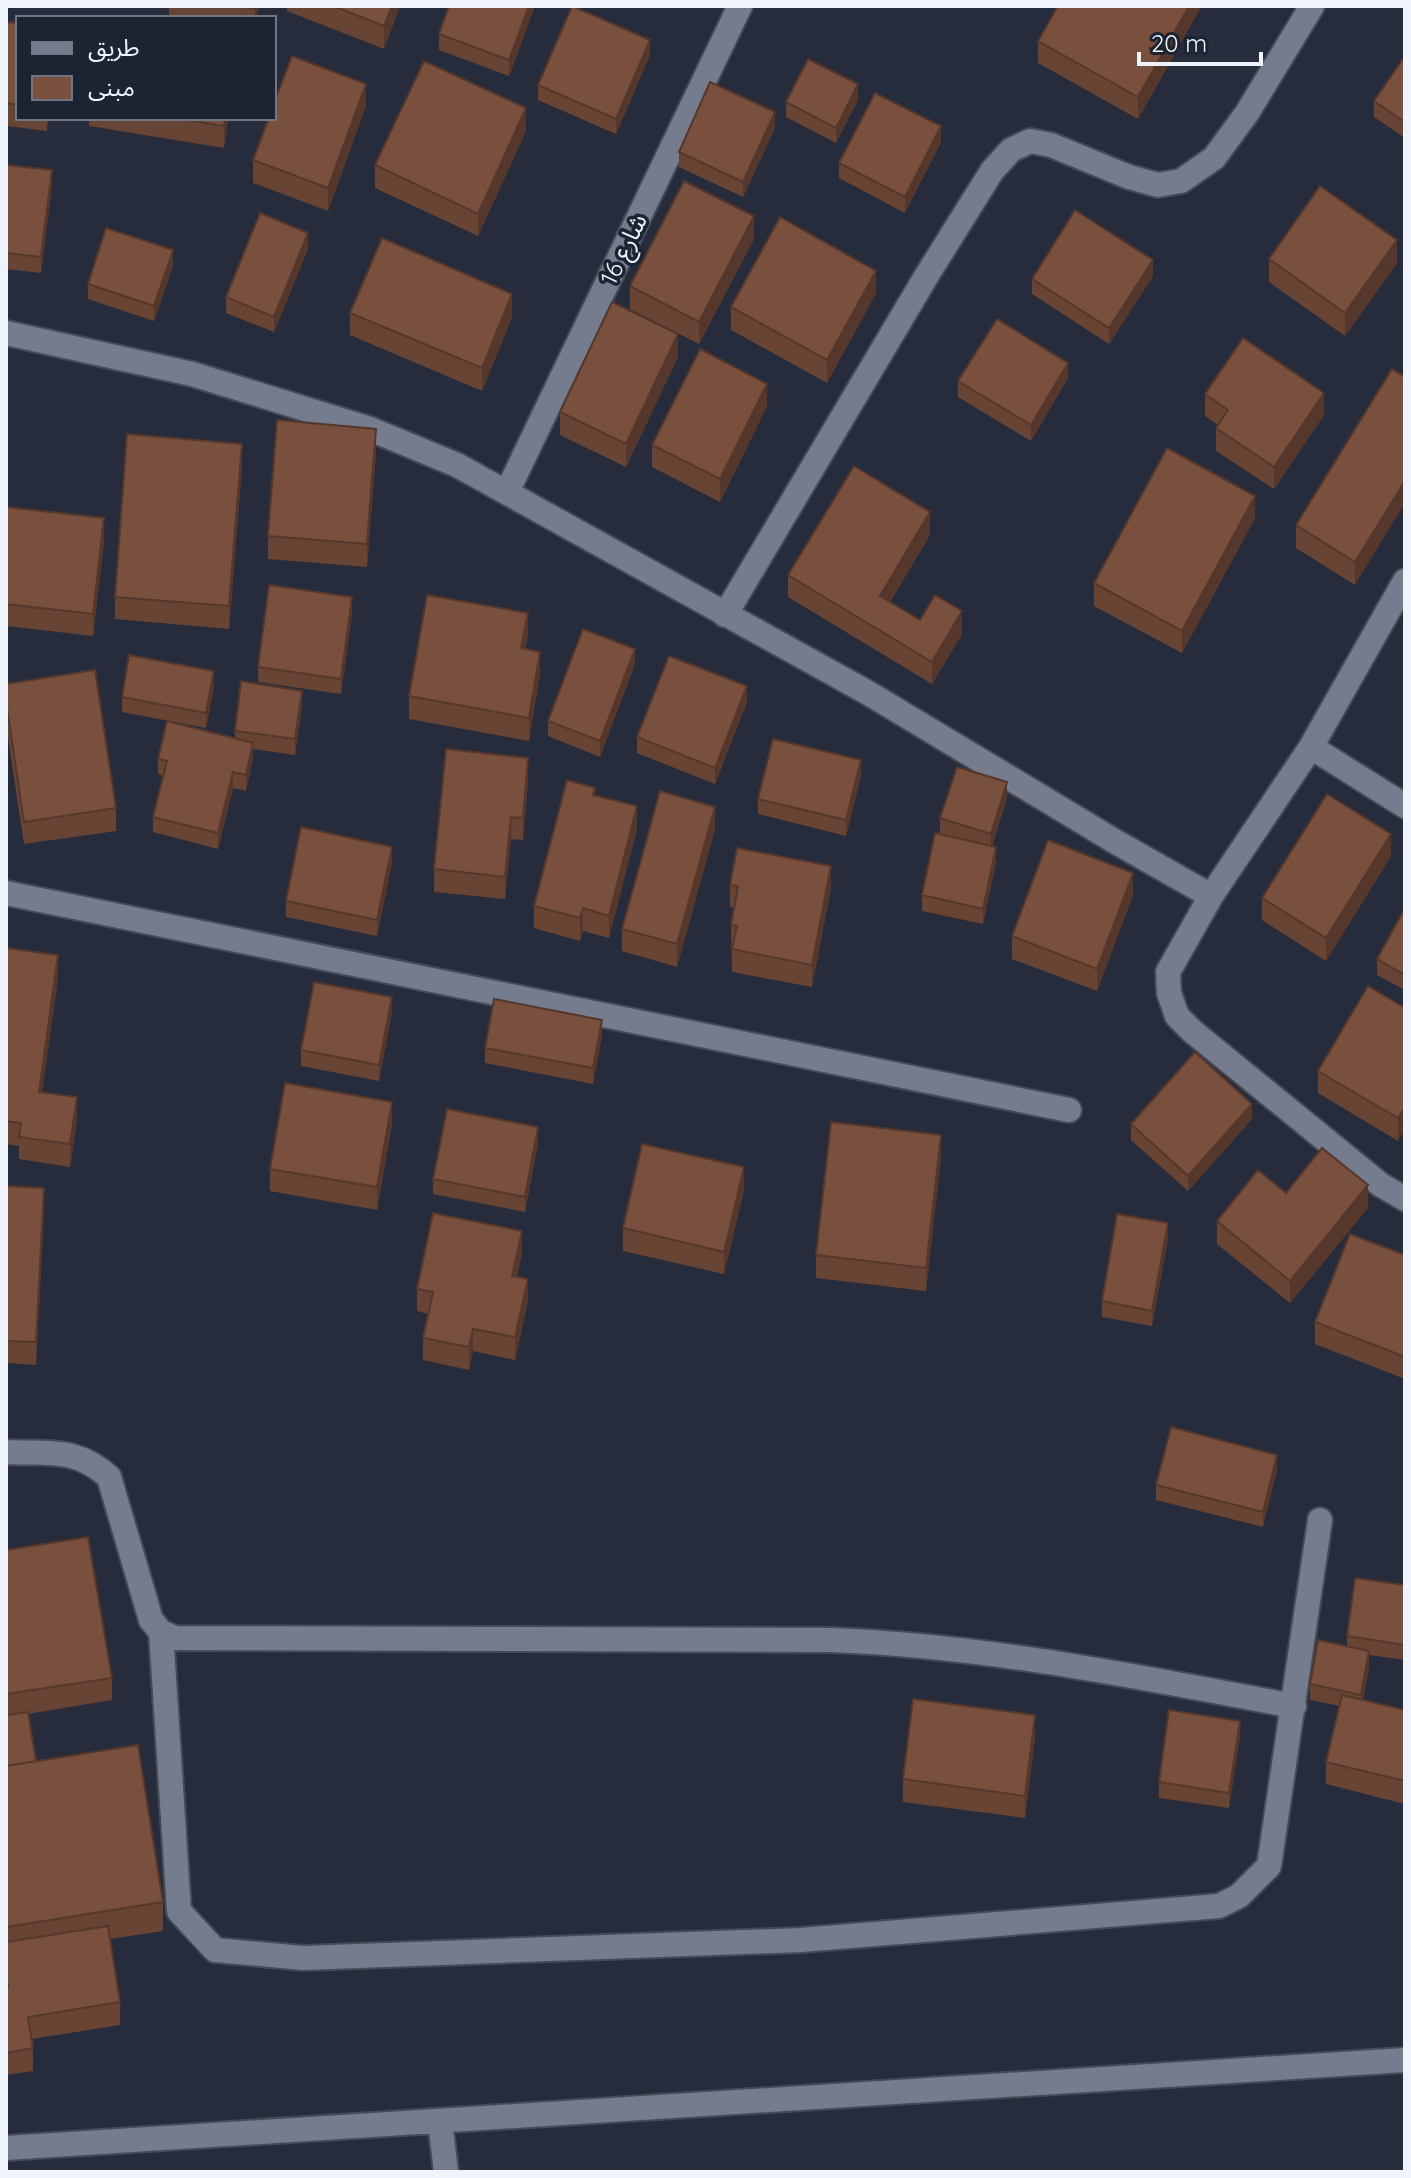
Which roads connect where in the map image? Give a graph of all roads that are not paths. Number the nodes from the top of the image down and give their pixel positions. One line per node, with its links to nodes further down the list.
1 (740, 6): 4 (street, شارع 16)
2 (1312, 6): 6 (street)
3 (6, 333): 4 (street)
4 (507, 492): 6 (street)
5 (1405, 581): 7 (street)
6 (725, 615): 10 (street)
7 (1311, 747): 8 (street); 10 (street)
8 (1405, 806)
9 (6, 893): 11 (street)
10 (1211, 896): 12 (street)
11 (1069, 1110)
12 (1405, 1199)
13 (6, 1452): 15 (street)
14 (1320, 1520): 16 (street)
15 (161, 1632): 16 (street); 16 (street)
16 (1294, 1706)
17 (1405, 2060): 18 (street)
18 (440, 2121): 19 (street); 20 (street)
19 (6, 2148)
20 (446, 2172)

